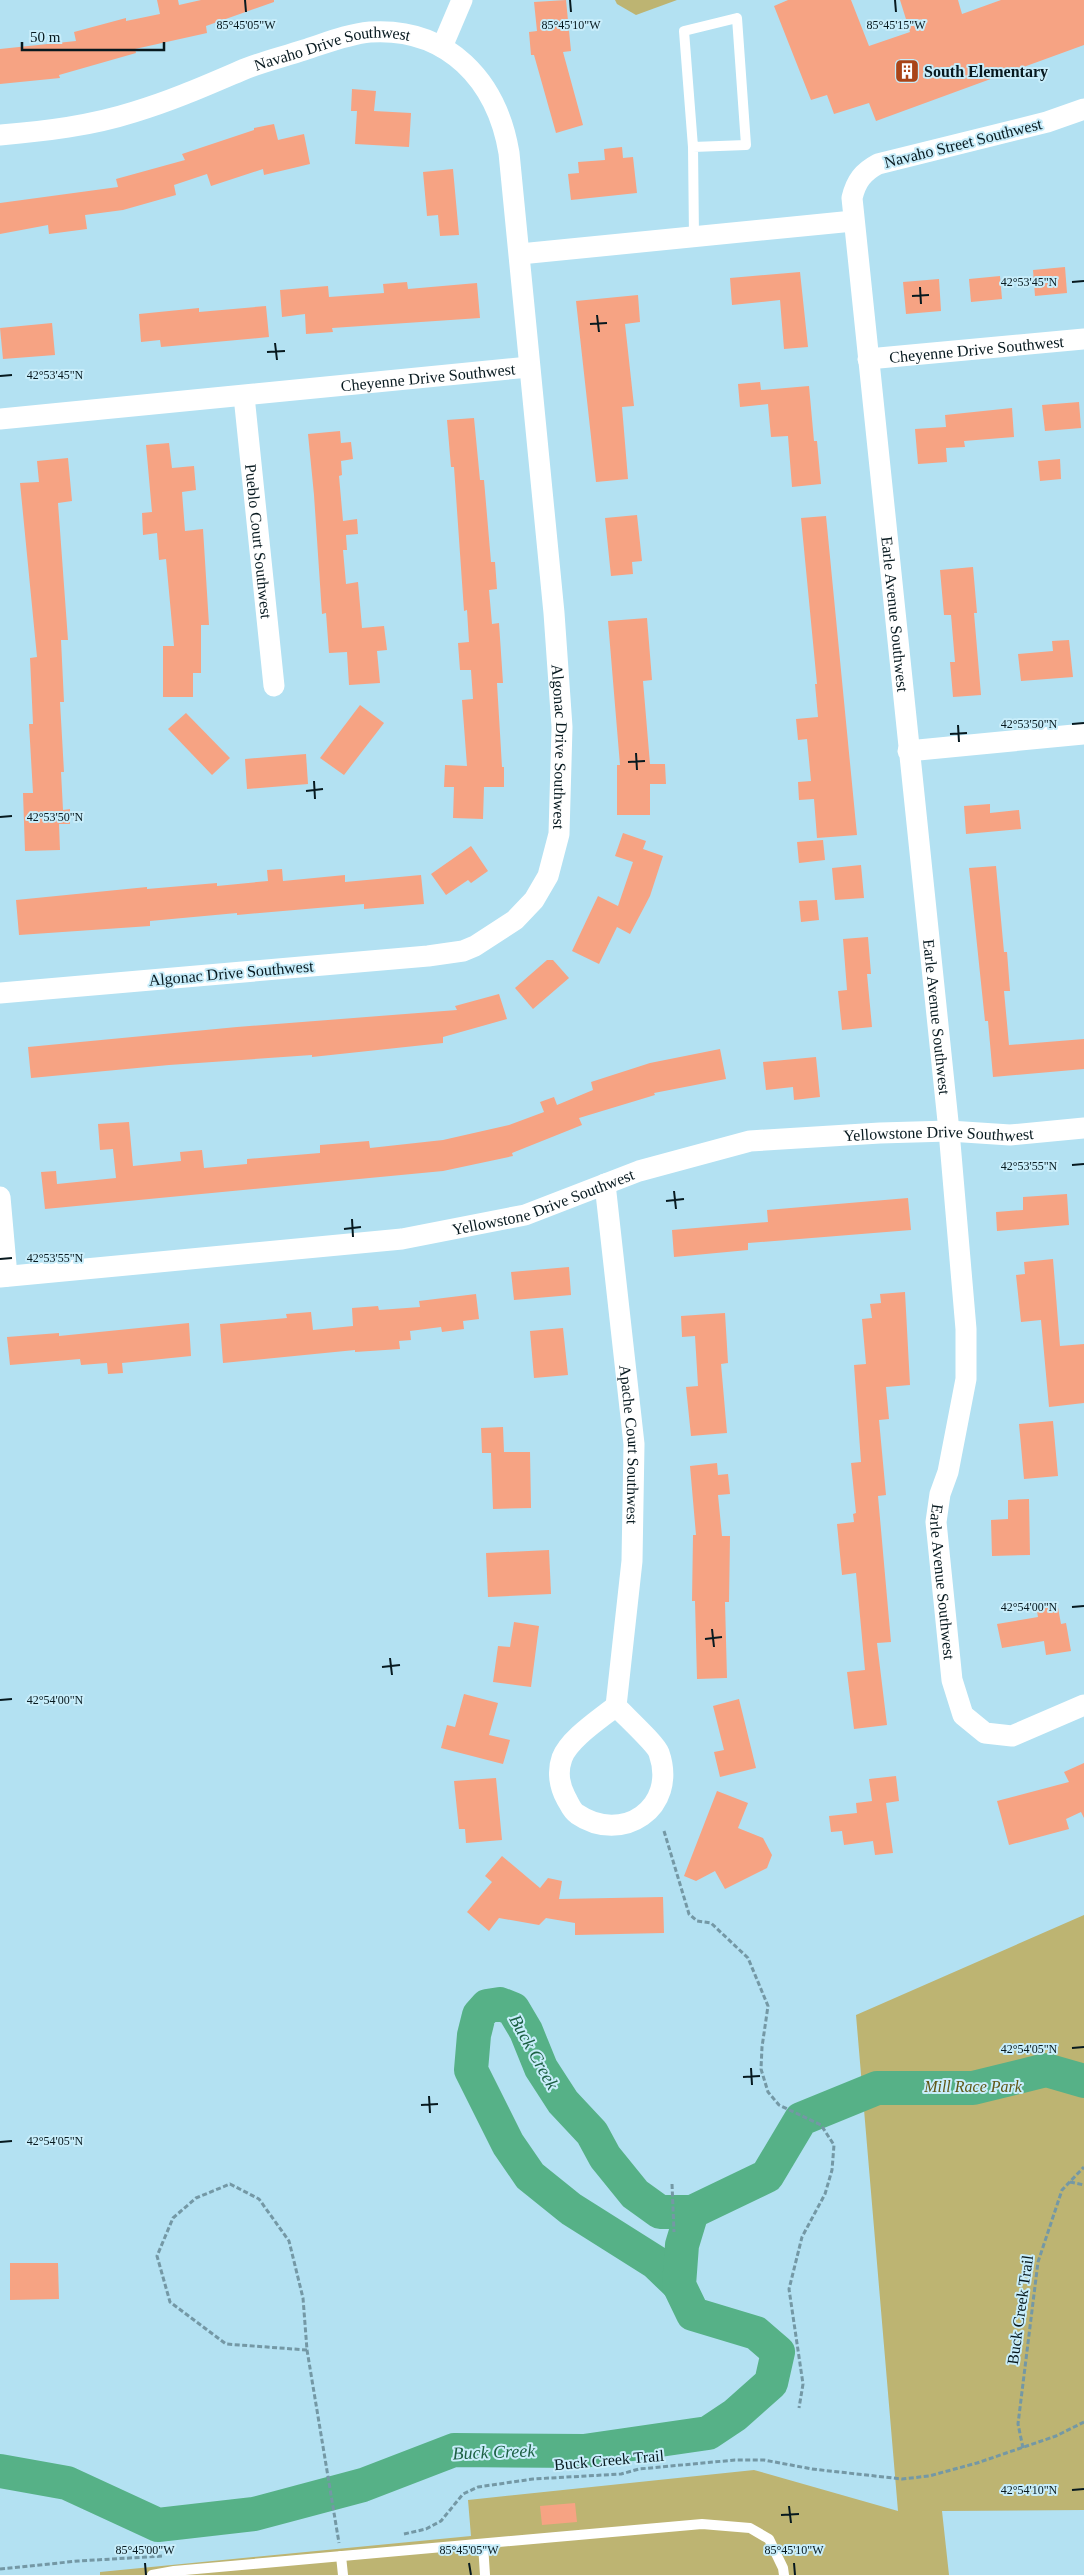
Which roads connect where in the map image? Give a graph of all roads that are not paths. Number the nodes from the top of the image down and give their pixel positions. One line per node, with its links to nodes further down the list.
1 (462, 0): 2 (street)
2 (442, 47): 4 (street, Navaho Drive Southwest); 8 (street, Navaho Drive Southwest)
3 (1084, 110): 6 (street, Navaho Street Southwest)
4 (0, 135)
5 (693, 147): 5 (lane); 7 (lane)
6 (853, 221): 7 (street); 10 (street, Earle Avenue Southwest)
7 (694, 237): 8 (street)
8 (520, 254): 11 (street, Cheyenne Drive Southwest)
9 (1084, 339): 10 (street, Cheyenne Drive Southwest)
10 (868, 359): 16 (street, Earle Avenue Southwest)
11 (529, 367): 12 (street, Cheyenne Drive Southwest); 17 (street, Algonac Drive Southwest)
12 (244, 396): 13 (street, Cheyenne Drive Southwest); 14 (street, Pueblo Court Southwest)
13 (0, 418)
14 (274, 686)
15 (1084, 734): 16 (street)
16 (908, 751): 19 (street, Earle Avenue Southwest)
17 (0, 993)
18 (1084, 1128): 19 (street, Yellowstone Drive Southwest)
19 (948, 1131): 20 (street, Yellowstone Drive Southwest); 23 (street, Earle Avenue Southwest)
20 (605, 1184): 22 (street, Yellowstone Drive Southwest); 24 (street, Apache Court Southwest)
21 (0, 1197): 22 (street)
22 (4, 1276)
23 (1084, 1705)
24 (616, 1706): 24 (street)
25 (483, 2544): 26 (lane); 29 (lane); 30 (lane)
26 (341, 2556): 27 (lane); 28 (lane)
27 (152, 2575)
28 (343, 2575)
29 (485, 2575)
30 (784, 2575)

